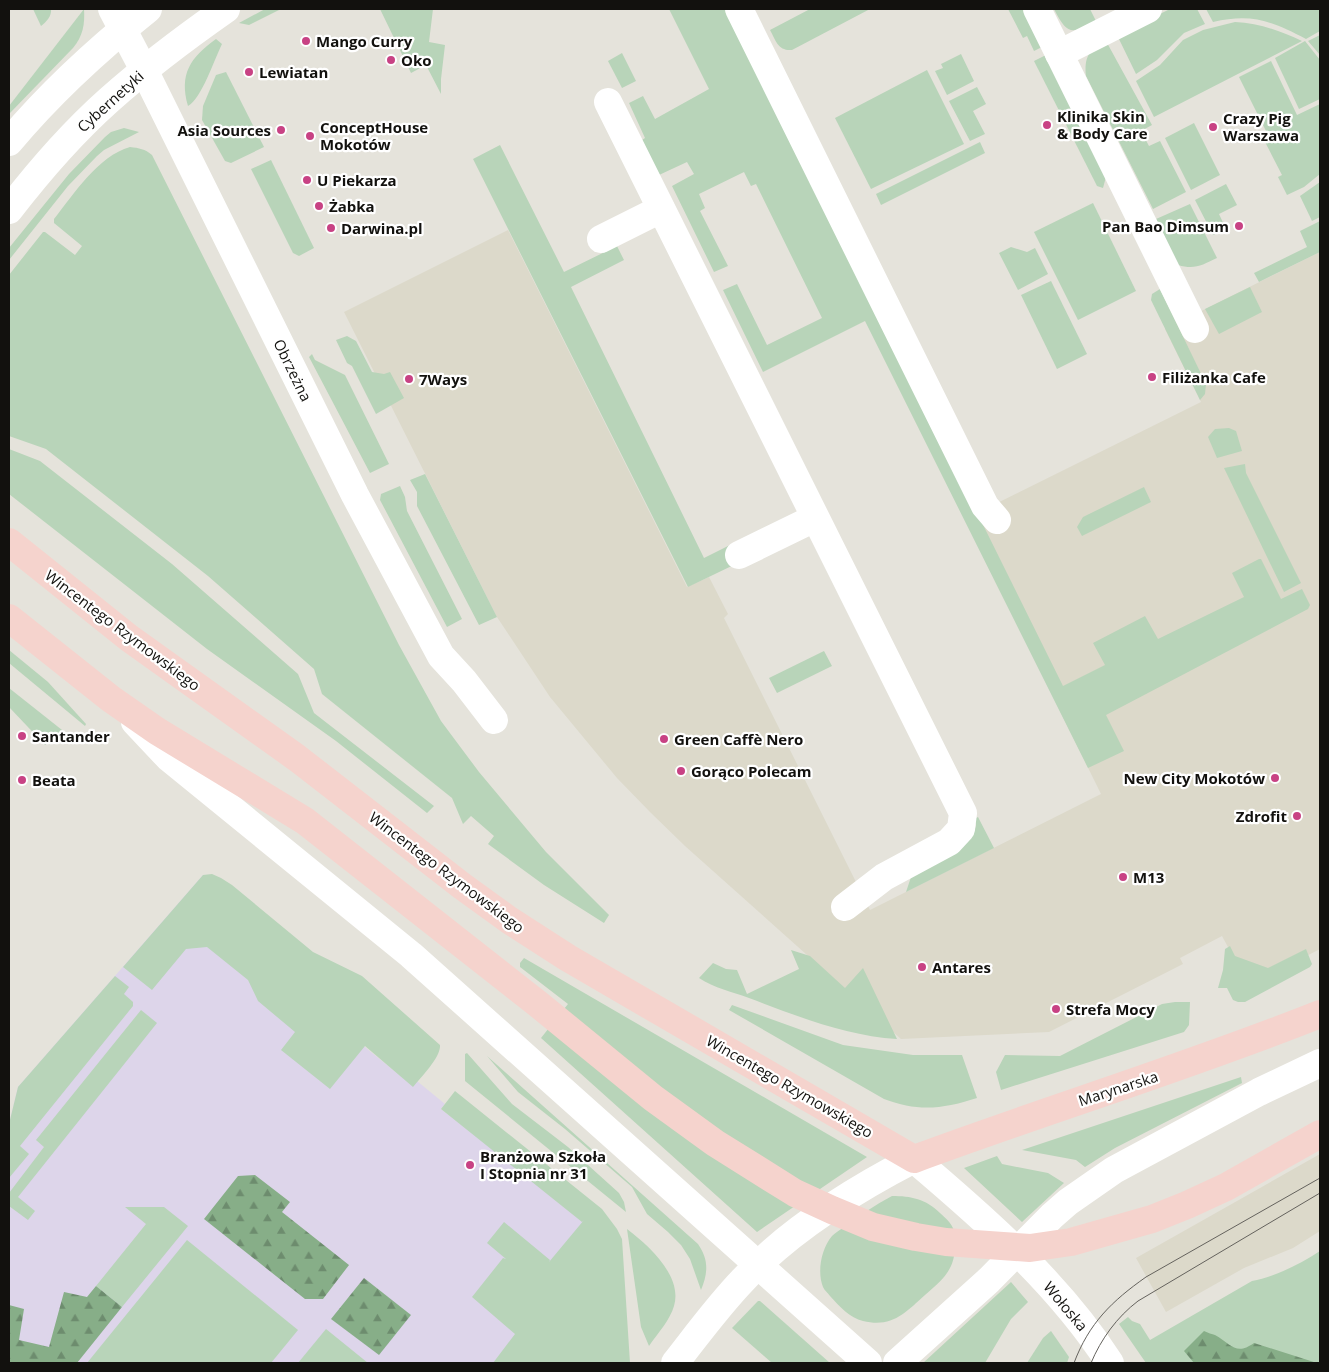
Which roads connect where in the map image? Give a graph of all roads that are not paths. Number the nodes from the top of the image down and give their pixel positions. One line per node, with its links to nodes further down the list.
1 (148, 9): 6 (street)
2 (226, 9): 8 (street, Cybernetyki)
3 (739, 9): 16 (street)
4 (1037, 9): 7 (street)
5 (1148, 9): 7 (street)
6 (117, 19): 8 (street, Obrzeżna); 10 (street)
7 (1059, 54): 14 (street)
8 (144, 70): 12 (street, Cybernetyki); 21 (street, Obrzeżna)
9 (608, 102): 11 (street)
10 (9, 142)
11 (661, 209): 13 (street); 15 (street)
12 (9, 210)
13 (601, 239)
14 (1195, 329)
15 (816, 518): 18 (street); 22 (street)
16 (997, 520)
17 (9, 542): 26 (main road, Wincentego Rzymowskiego)
18 (739, 554)
19 (9, 618): 20 (main road)
20 (120, 706): 25 (main road); 28 (street)
21 (494, 720)
22 (845, 907)
23 (1320, 1014): 26 (main road, Marynarska)
24 (1320, 1063): 27 (street)
25 (1320, 1134)
26 (914, 1159): 27 (street, Wołoska); 28 (street)
27 (1017, 1252): 31 (street); 32 (street, Wołoska)
28 (757, 1265): 29 (street); 30 (street)
29 (675, 1363)
30 (868, 1363)
31 (897, 1363)
32 (1110, 1363)

